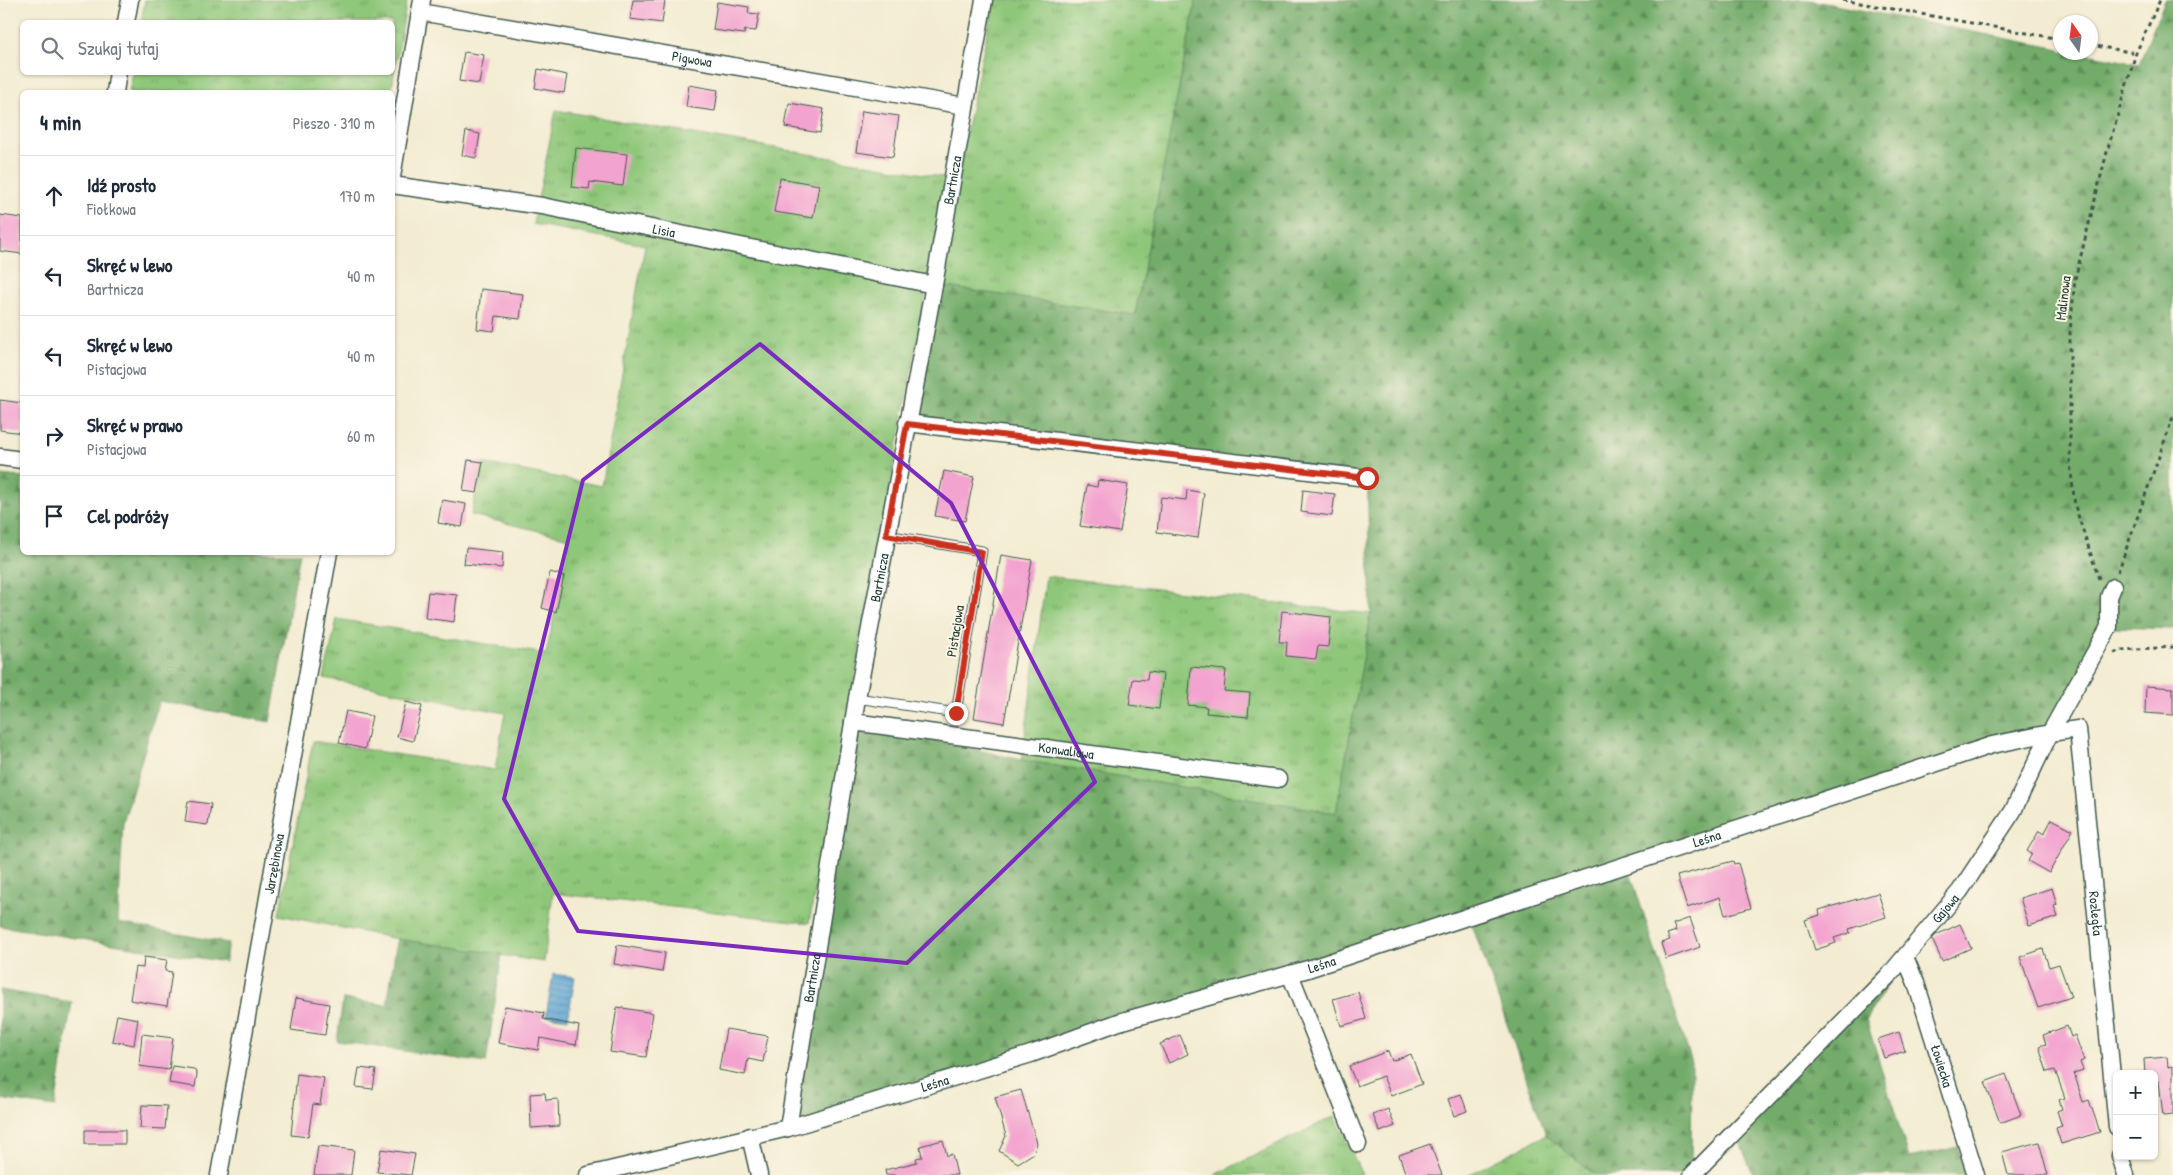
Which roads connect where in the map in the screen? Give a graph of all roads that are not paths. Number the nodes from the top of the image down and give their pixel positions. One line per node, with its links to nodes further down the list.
1 (130, 0): 4 (street)
2 (984, 0): 7 (street, Bartnicza)
3 (421, 6): 7 (street, Pigwowa); 8 (street)
4 (126, 20)
5 (118, 75): 6 (street)
6 (115, 90)
7 (965, 106): 10 (street, Bartnicza)
8 (395, 159)
9 (395, 185): 10 (street, Lisia)
10 (934, 285): 11 (street, Bartnicza)
11 (907, 424): 14 (street); 15 (street, Bartnicza)
12 (0, 457): 13 (street)
13 (20, 460)
14 (1367, 478)
15 (886, 535): 18 (street, Bartnicza); 18 (lane, Pistacjowa)
16 (328, 555): 29 (street, Jarzębinowa)
17 (2113, 587): 20 (street, Gajowa)
18 (857, 698): 19 (street, Bartnicza)
19 (853, 722): 21 (street, Konwaliowa); 25 (street, Bartnicza)
20 (2050, 733): 22 (street, Gajowa); 23 (street, Leśna); 24 (street, Rozległa)
21 (1278, 779)
22 (1904, 957): 32 (street, Gajowa); 33 (street, Łowiecka)
23 (1290, 974): 25 (street, Leśna); 27 (street)
24 (2116, 1115)
25 (788, 1128): 26 (street, Leśna)
26 (750, 1136): 30 (street, Leśna); 31 (street)
27 (1358, 1144)
28 (2121, 1160): 34 (street)
29 (219, 1175)
30 (588, 1175)
31 (759, 1175)
32 (1692, 1175)
33 (1976, 1175)
34 (2126, 1175)

